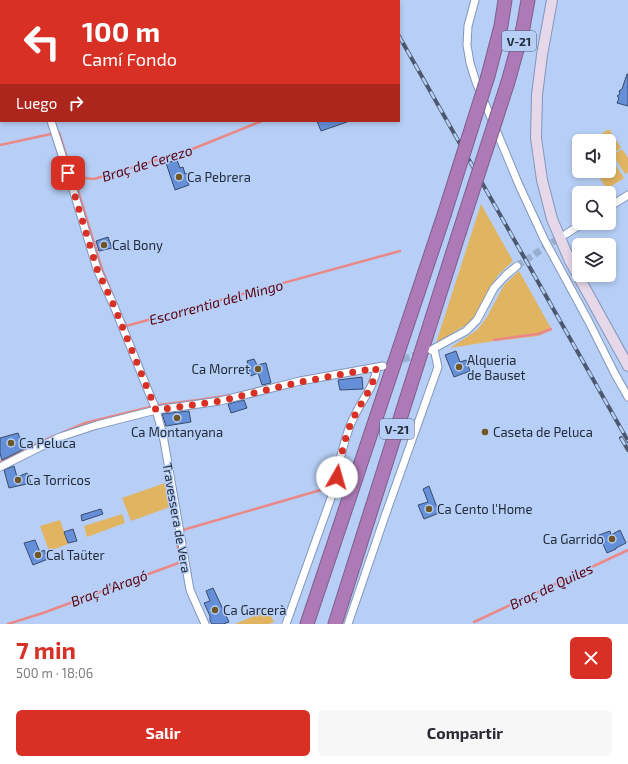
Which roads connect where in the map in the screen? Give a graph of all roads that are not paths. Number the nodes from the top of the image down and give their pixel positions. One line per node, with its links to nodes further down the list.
1 (475, 0): 12 (street)
2 (505, 0): 19 (highway, V-21, bridge)
3 (528, 0): 20 (highway, V-21, bridge)
4 (552, 0): 11 (main road)
5 (51, 122): 13 (street, Travessera de Vera)
6 (628, 195): 7 (street)
7 (616, 203)
8 (572, 230): 9 (street)
9 (566, 234)
10 (517, 266): 21 (street)
11 (628, 366)
12 (628, 397)
13 (156, 410): 14 (street); 15 (street); 17 (street, Travessera de Vera)
14 (338, 462): 16 (street); 16 (street)
15 (0, 467)
16 (336, 473): 18 (street)
17 (205, 624)
18 (286, 624)
19 (307, 624)
20 (335, 624)
21 (348, 624)

